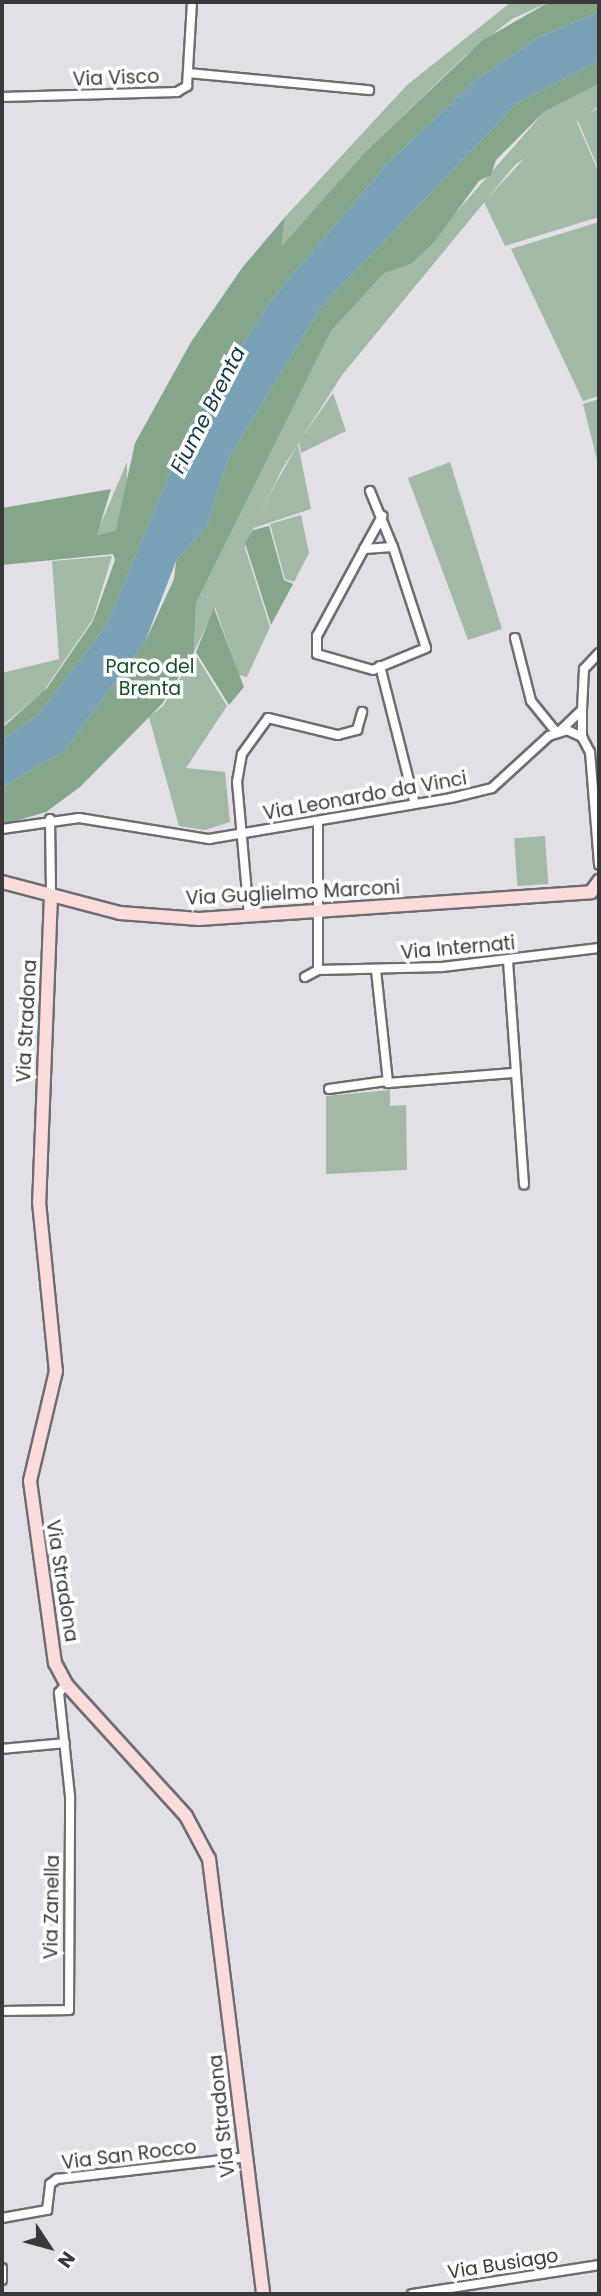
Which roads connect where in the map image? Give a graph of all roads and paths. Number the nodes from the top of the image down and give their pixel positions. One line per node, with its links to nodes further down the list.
1 (192, 2): 2 (street, Via Visco)
2 (188, 73): 3 (street); 4 (street, Via Visco)
3 (369, 90)
4 (2, 97)
5 (370, 491): 6 (street)
6 (382, 516): 7 (street); 8 (street)
7 (393, 547): 8 (street); 11 (street)
8 (364, 549): 11 (street)
9 (515, 638): 14 (street)
10 (599, 653): 12 (street)
11 (380, 666): 16 (street)
12 (582, 710): 14 (street, Via Leonardo da Vinci); 15 (street)
13 (362, 712): 21 (street)
14 (558, 731): 15 (street); 16 (street, Via Leonardo da Vinci)
15 (582, 737): 17 (street)
16 (415, 804): 19 (street, Via Leonardo da Vinci)
17 (597, 805): 22 (street)
18 (50, 819): 20 (street, Via Leonardo da Vinci); 21 (street, Via Leonardo da Vinci); 25 (street, Via Stradona)
19 (318, 821): 21 (street, Via Leonardo da Vinci); 27 (street)
20 (2, 830)
21 (241, 834): 28 (street)
22 (599, 865)
23 (599, 881): 26 (street, Via Guglielmo Marconi)
24 (2, 882): 25 (street, Via Guglielmo Marconi)
25 (51, 895): 28 (street, Via Guglielmo Marconi); 38 (street, Via Stradona)
26 (595, 896): 27 (street, Via Guglielmo Marconi)
27 (317, 912): 28 (street, Via Guglielmo Marconi); 31 (street)
28 (249, 916)
29 (599, 948): 30 (street, Via Internati)
30 (508, 961): 32 (street, Via Internati); 34 (street)
31 (318, 970): 32 (street, Via Internati); 33 (street, Via Internati)
32 (376, 970): 35 (street)
33 (305, 977)
34 (513, 1073): 35 (street); 37 (street)
35 (386, 1081): 36 (street)
36 (329, 1089)
37 (524, 1184)
38 (66, 1684): 39 (street, Via Zanella); 42 (street, Via Stradona)
39 (65, 1743): 40 (street); 41 (street, Via Zanella)
40 (2, 1749)
41 (6, 2011)
42 (246, 2157): 43 (street, Via San Rocco); 48 (street, Via Stradona)
43 (2, 2218)
44 (599, 2265): 47 (street, Via Busiago)
45 (2, 2268): 46 (street)
46 (2, 2280)
47 (467, 2290): 49 (street, Via Busiago)
48 (262, 2294)
49 (412, 2294)

